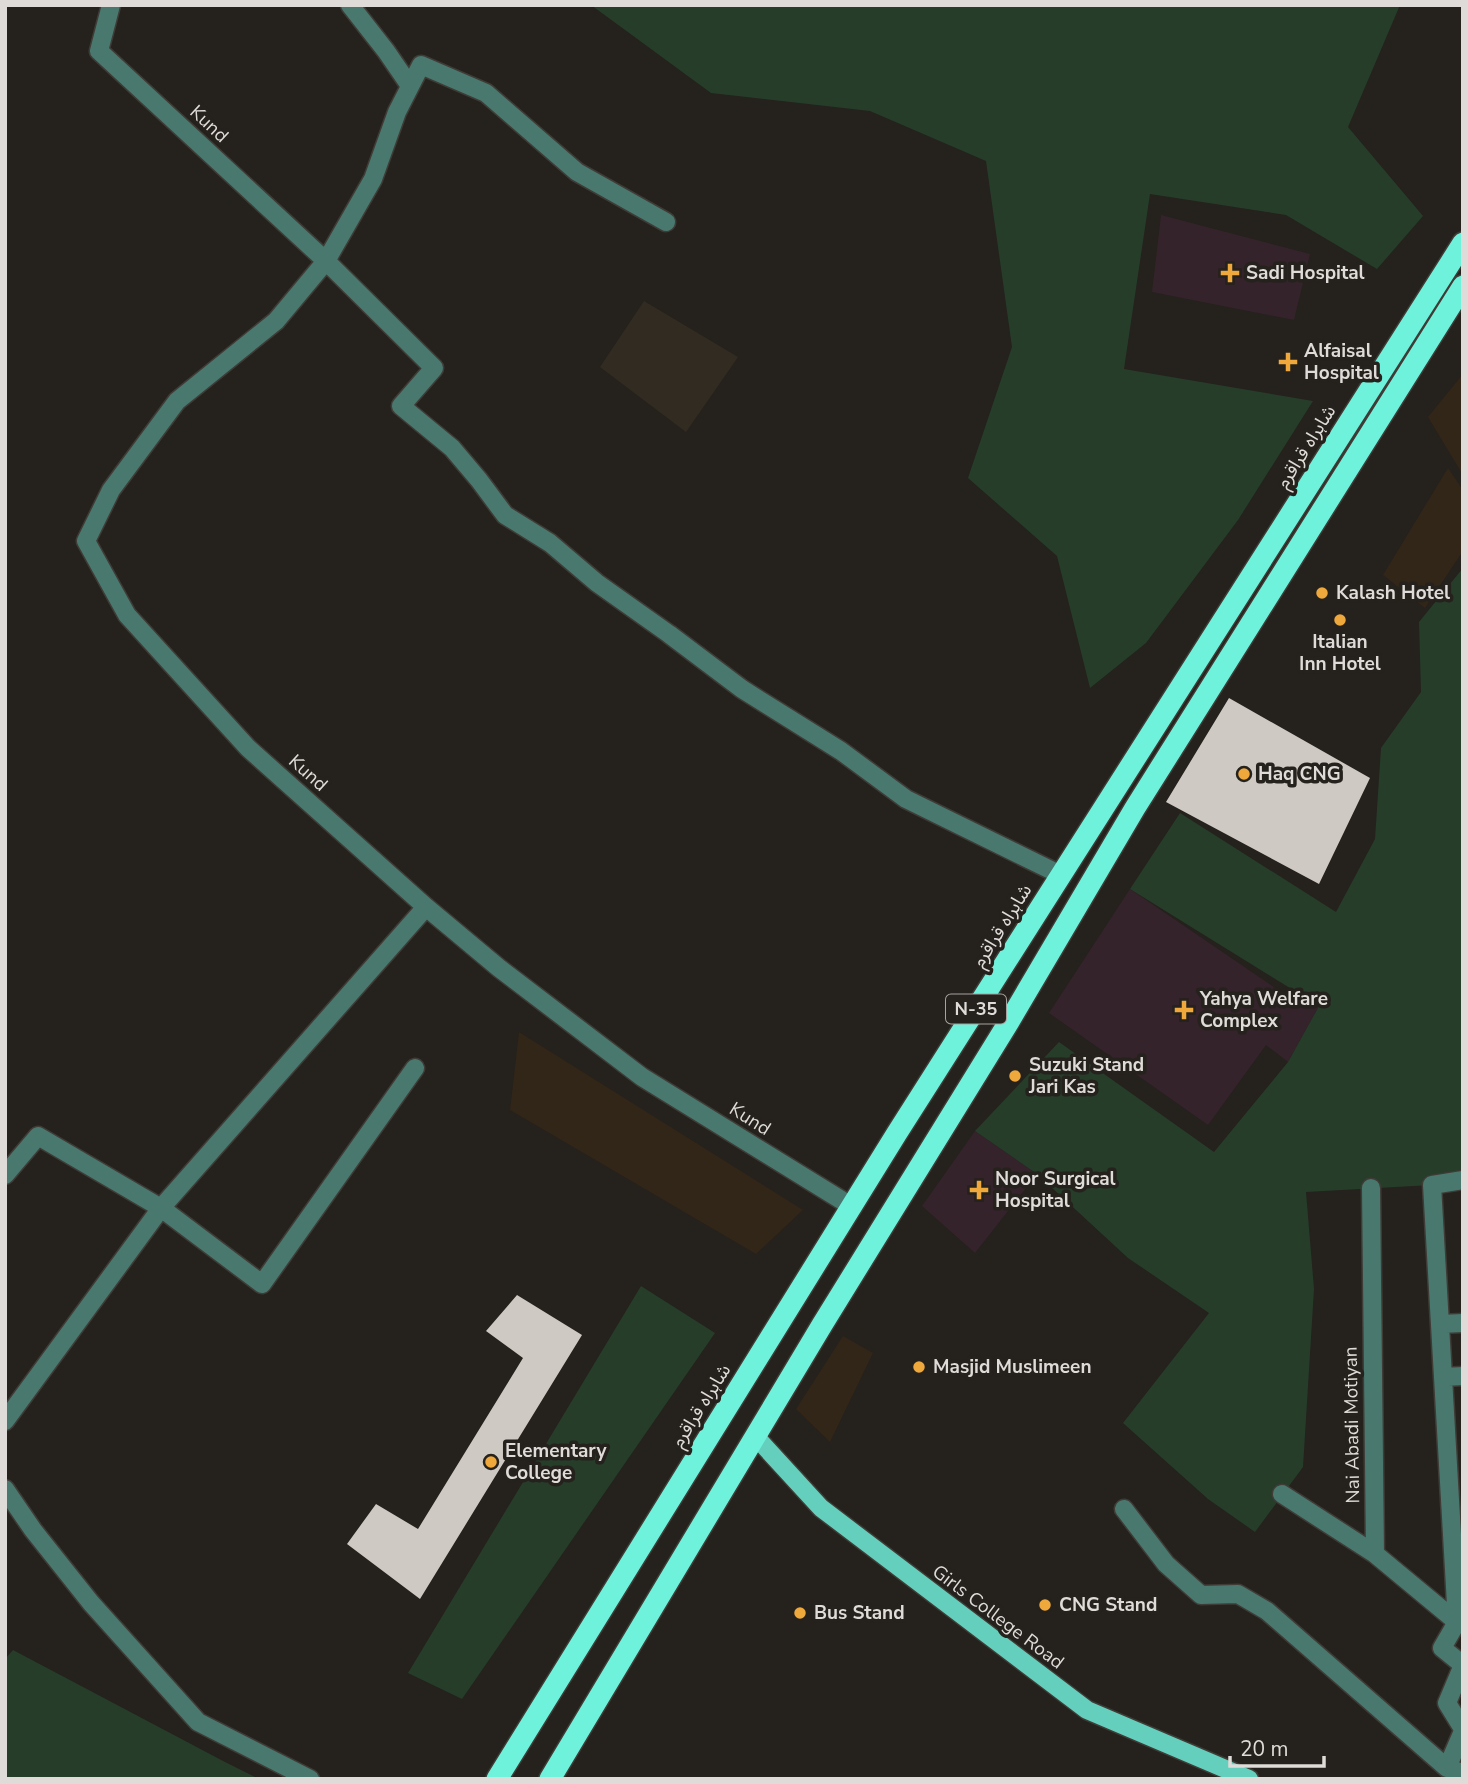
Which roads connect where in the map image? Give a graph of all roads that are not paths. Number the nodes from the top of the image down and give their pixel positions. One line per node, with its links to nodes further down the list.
1 (111, 5): 6 (street, Kund)
2 (350, 5): 3 (street)
3 (410, 86): 4 (street, Kund); 6 (street, Kund)
4 (666, 222)
5 (1463, 243): 8 (highway, شاہراہ قراقرم / N-35)
6 (326, 261): 8 (street, Kund); 9 (street, Kund)
7 (1463, 286): 21 (highway, N-35)
8 (1061, 875): 14 (highway, شاہراہ قراقرم / N-35)
9 (426, 907): 14 (street, Kund); 15 (street)
10 (415, 1068): 15 (street)
11 (5, 1175): 15 (street)
12 (1463, 1180): 17 (street)
13 (1371, 1188): 25 (street, Nai Abadi Motiyan)
14 (851, 1206): 31 (highway, شاہراہ قراقرم / N-35)
15 (161, 1208): 20 (street)
16 (1463, 1323): 17 (street)
17 (1440, 1324): 19 (street)
18 (1463, 1376): 19 (street)
19 (1443, 1377): 26 (street)
20 (5, 1421)
21 (756, 1437): 32 (highway, N-35); 33 (main road, Girls College Road)
22 (5, 1489): 30 (street)
23 (1282, 1494): 25 (street)
24 (1125, 1509): 29 (street)
25 (1375, 1554): 26 (street)
26 (1457, 1622): 27 (street)
27 (1463, 1665): 28 (street)
28 (1463, 1730): 29 (street)
29 (1455, 1771)
30 (310, 1779)
31 (496, 1779)
32 (550, 1779)
33 (1249, 1779)

